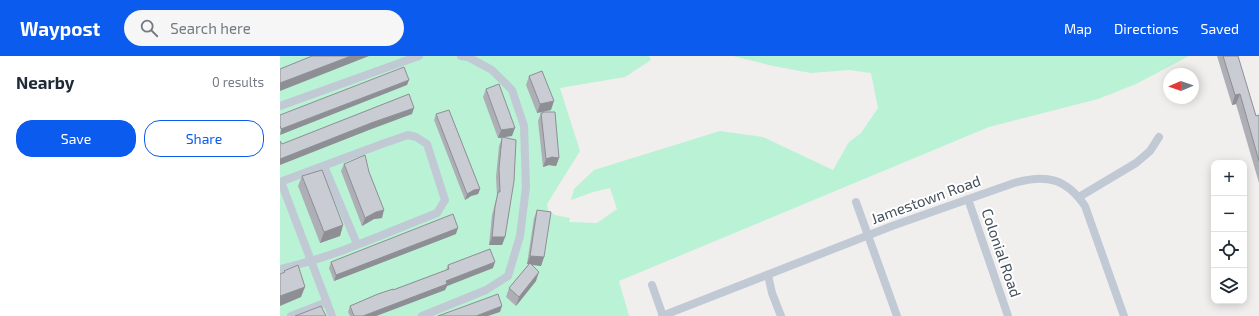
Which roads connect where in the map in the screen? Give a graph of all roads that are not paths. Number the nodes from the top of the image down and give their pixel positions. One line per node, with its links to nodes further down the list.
1 (419, 56): 3 (street)
2 (461, 56): 19 (street)
3 (280, 106)
4 (1159, 137): 7 (street)
5 (324, 166): 6 (street); 11 (street); 11 (street)
6 (280, 182): 12 (street)
7 (1079, 197): 8 (street, Jamestown Road); 24 (street, Jamestown Road)
8 (968, 199): 10 (street, Jamestown Road); 23 (street, Colonial Road)
9 (856, 202): 10 (street)
10 (868, 236): 14 (street, Jamestown Road); 22 (street)
11 (357, 244): 12 (street)
12 (312, 260): 13 (street); 16 (street)
13 (280, 269)
14 (768, 275): 20 (street, Jamestown Road); 21 (street)
15 (652, 285): 20 (street)
16 (327, 302): 17 (street); 18 (street)
17 (291, 316)
18 (332, 316)
19 (422, 316)
20 (663, 316)
21 (781, 316)
22 (897, 316)
23 (1008, 316)
24 (1124, 316)

